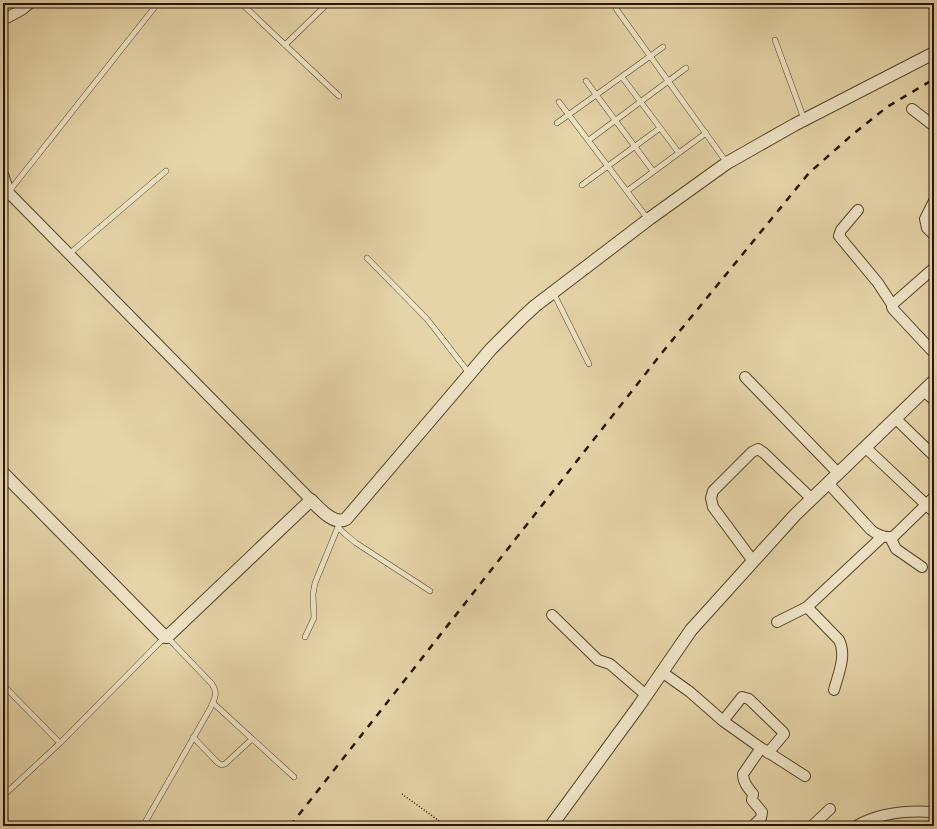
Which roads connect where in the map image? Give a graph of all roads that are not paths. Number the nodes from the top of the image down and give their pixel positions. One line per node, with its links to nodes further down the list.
1 (30, 3): 6 (street)
2 (158, 3): 38 (lane)
3 (241, 3): 8 (lane)
4 (328, 3): 8 (lane)
5 (614, 3): 11 (lane)
6 (3, 20)
7 (775, 40): 22 (lane)
8 (285, 45): 17 (lane)
9 (663, 47): 11 (lane)
10 (934, 53): 22 (street)
11 (650, 56): 13 (lane); 15 (lane)
12 (686, 68): 15 (lane)
13 (622, 77): 16 (lane); 19 (lane)
14 (586, 81): 16 (lane)
15 (668, 82): 19 (lane); 27 (lane)
16 (596, 95): 21 (lane); 23 (lane)
17 (339, 96)
18 (559, 102): 21 (lane)
19 (642, 102): 23 (lane); 26 (lane)
20 (912, 109): 25 (street)
21 (569, 115): 24 (lane); 28 (lane)
22 (804, 120): 31 (street)
23 (615, 121): 28 (lane); 29 (lane)
24 (558, 123)
25 (934, 126)
26 (660, 128): 29 (lane); 30 (lane)
27 (706, 132): 30 (lane); 31 (lane)
28 (589, 140): 32 (lane)
29 (635, 147): 32 (lane); 33 (lane)
30 (679, 152): 33 (lane)
31 (727, 163): 41 (street)
32 (608, 166): 36 (lane); 37 (lane)
33 (653, 171): 37 (lane)
34 (166, 172): 43 (lane)
35 (3, 174): 38 (street)
36 (582, 185)
37 (627, 191): 41 (lane)
38 (6, 196): 43 (street)
39 (934, 201): 42 (street)
40 (858, 210): 47 (street)
41 (649, 220): 46 (street)
42 (934, 235)
43 (69, 254): 63 (street)
44 (367, 258): 50 (lane)
45 (934, 268): 47 (street)
46 (553, 292): 49 (lane); 50 (street)
47 (893, 306): 48 (street)
48 (934, 353)
49 (589, 364)
50 (470, 374): 65 (street)
51 (745, 377): 58 (street)
52 (934, 381): 53 (street)
53 (924, 391): 54 (street); 55 (street)
54 (934, 400)
55 (895, 418): 56 (street); 57 (street)
56 (865, 447): 58 (street); 64 (street)
57 (934, 456)
58 (838, 473): 60 (street)
59 (3, 474): 73 (street)
60 (828, 483): 62 (street); 66 (street)
61 (934, 497): 64 (street)
62 (812, 498): 67 (street); 67 (street)
63 (311, 500): 65 (street); 73 (street)
64 (930, 508): 66 (street)
65 (339, 524): 69 (lane); 74 (lane)
66 (886, 537): 68 (street); 70 (street)
67 (753, 561): 75 (street)
68 (922, 566)
69 (430, 591)
70 (807, 607): 72 (street); 77 (street)
71 (552, 615): 78 (street)
72 (777, 622)
73 (166, 637): 79 (lane); 83 (lane)
74 (306, 637)
75 (662, 672): 78 (street); 80 (street)
76 (3, 685): 83 (lane)
77 (834, 690)
78 (646, 695): 91 (street)
79 (213, 703): 81 (lane); 82 (lane)
80 (723, 721): 84 (street); 84 (street)
81 (194, 737): 82 (lane); 90 (lane)
82 (252, 739): 86 (lane)
83 (60, 743): 87 (lane)
84 (764, 750): 85 (street); 92 (street)
85 (805, 776)
86 (294, 777)
87 (3, 796)
88 (830, 809): 93 (street)
89 (934, 812): 94 (street)
90 (143, 826)
91 (551, 826)
92 (753, 826)
93 (812, 826)
94 (856, 826)

